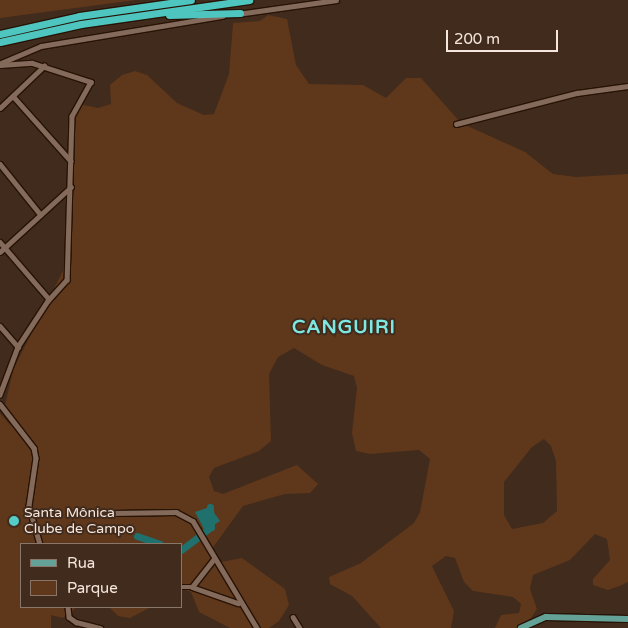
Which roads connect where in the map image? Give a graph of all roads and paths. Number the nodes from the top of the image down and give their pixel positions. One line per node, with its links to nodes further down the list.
1 (191, 0): 6 (highway)
2 (249, 0): 5 (highway)
3 (336, 0): 4 (street)
4 (240, 13): 5 (highway); 8 (street)
5 (136, 16): 7 (highway)
6 (0, 34)
7 (0, 42)
8 (31, 51): 9 (street); 10 (street)
9 (32, 63): 10 (street); 11 (street)
10 (0, 64)
11 (44, 66): 13 (street); 16 (street)
12 (628, 86): 15 (street)
13 (13, 96): 14 (street); 16 (street)
14 (0, 108)
15 (456, 124)
16 (71, 161): 18 (street)
17 (0, 164): 19 (street)
18 (72, 187): 19 (street); 23 (street)
19 (41, 215): 21 (street)
20 (0, 242): 21 (street)
21 (5, 248): 22 (street); 23 (street)
22 (0, 252)
23 (50, 300): 25 (street)
24 (0, 326): 25 (street)
25 (18, 346): 26 (street)
26 (0, 395)
27 (0, 404): 29 (street)
28 (112, 513): 30 (street)
29 (40, 543)
30 (213, 560): 31 (street); 33 (street)
31 (192, 587): 32 (street); 33 (street)
32 (182, 588)
33 (239, 603): 38 (street)
34 (68, 608): 37 (street)
35 (293, 617): 39 (street)
36 (628, 620): 40 (main road)
37 (100, 628)
38 (257, 628)
39 (300, 628)
40 (521, 628)

